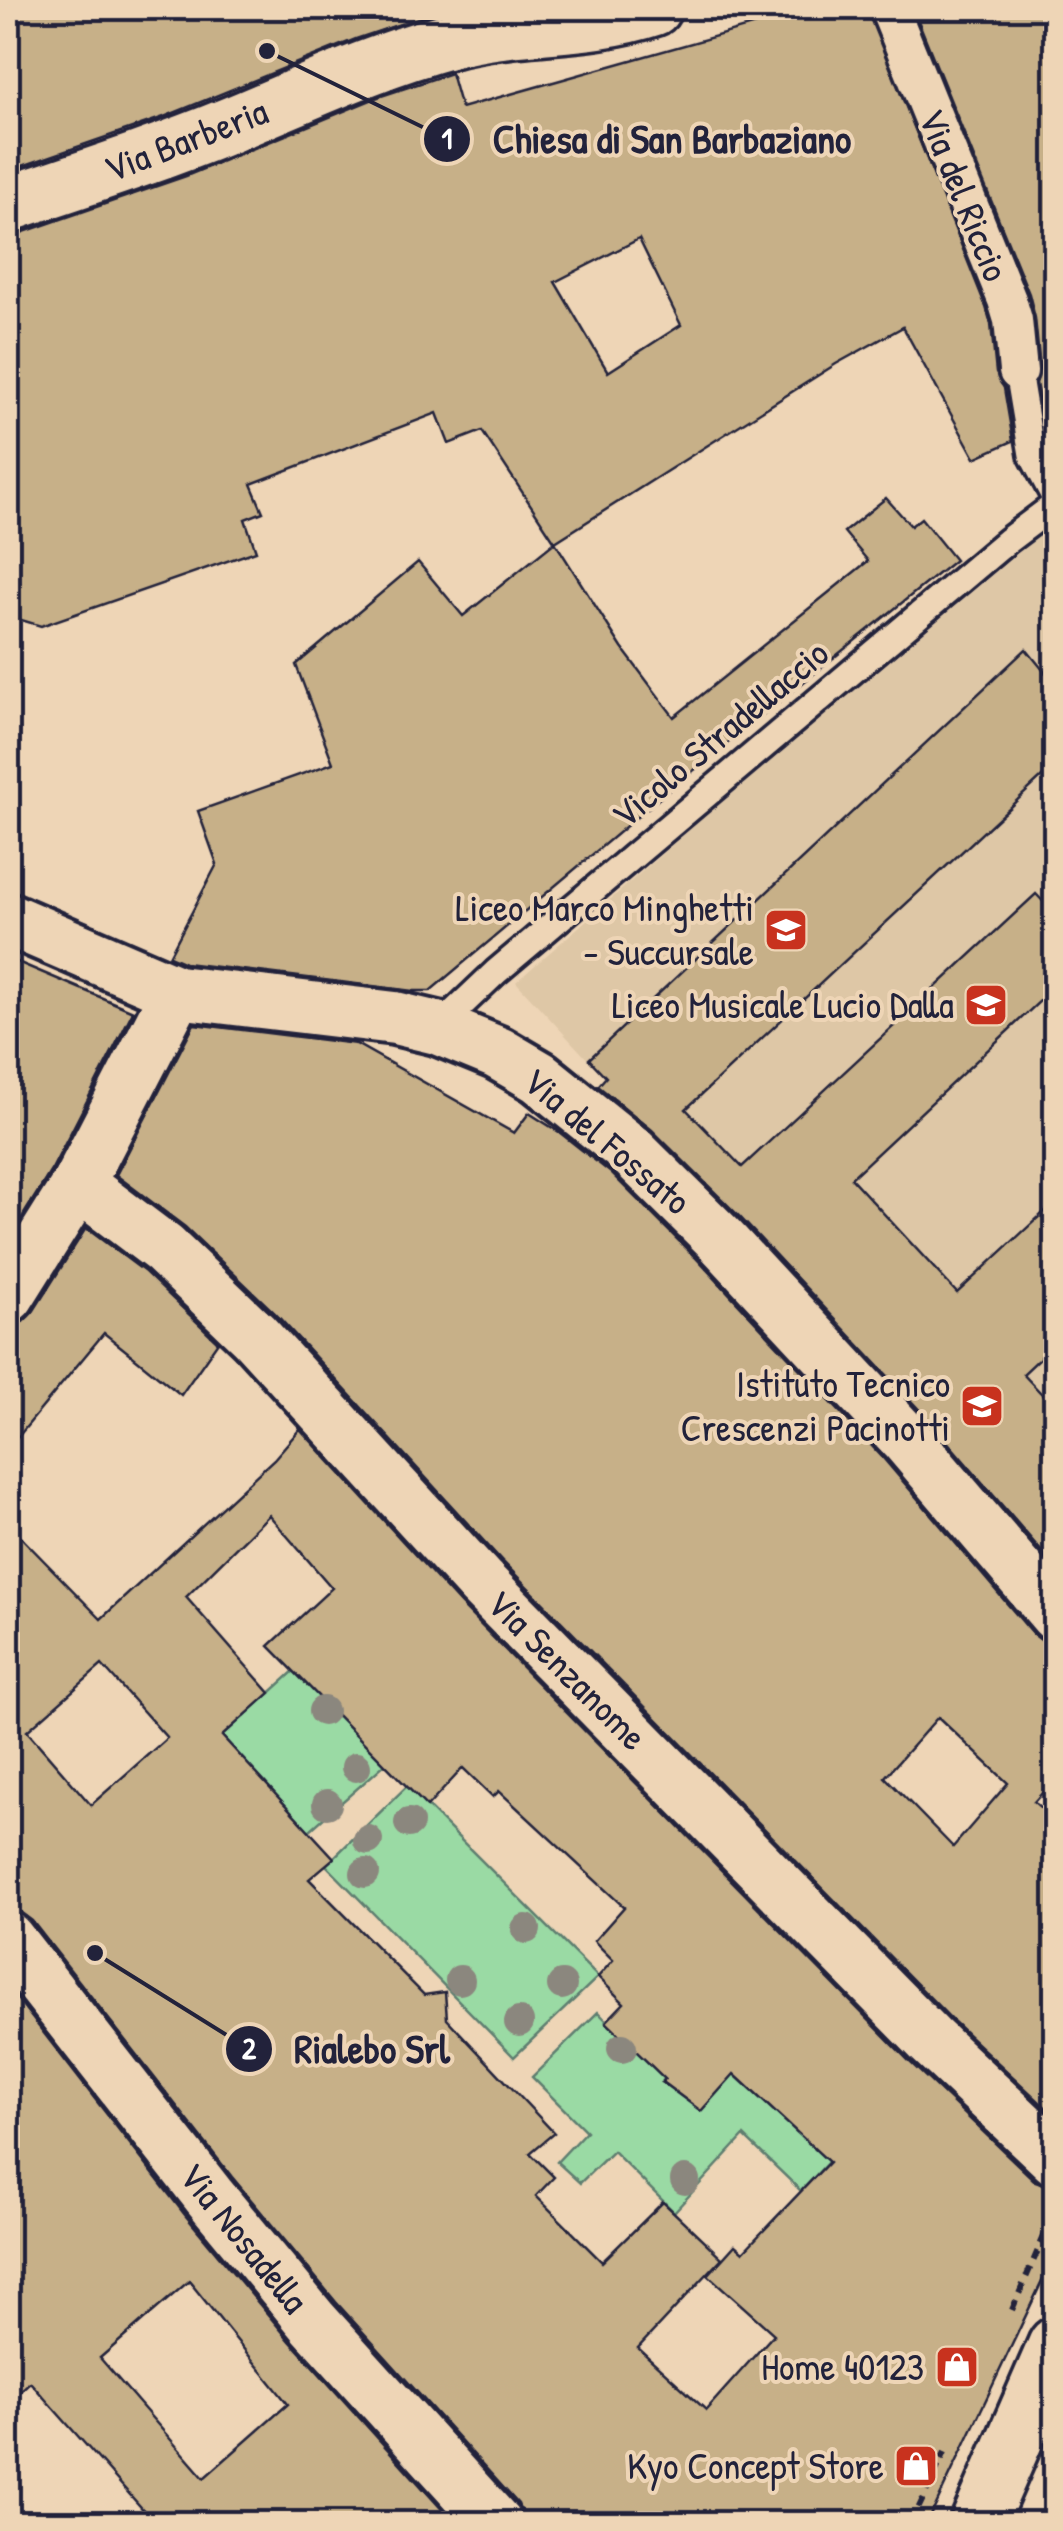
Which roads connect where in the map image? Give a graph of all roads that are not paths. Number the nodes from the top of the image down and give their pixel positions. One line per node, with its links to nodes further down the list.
1 (653, 8): 3 (street, Via Barberia)
2 (889, 8): 5 (street, Via del Riccio)
3 (548, 16): 4 (street, Via Barberia)
4 (8, 204)
5 (1018, 371): 6 (lane, Via del Riccio)
6 (1056, 502): 9 (lane, Vicolo Stradellaccio)
7 (8, 919): 8 (street, Via del Fossato)
8 (177, 992): 9 (street, Via del Fossato); 10 (street)
9 (437, 1028): 12 (street, Via del Fossato)
10 (78, 1184): 11 (street); 14 (street, Via Senzanome)
11 (8, 1296)
12 (1056, 1615)
13 (8, 1939): 16 (street, Via Nosadella)
14 (1056, 2159)
15 (1056, 2345): 17 (street)
16 (496, 2524)
17 (978, 2524)

